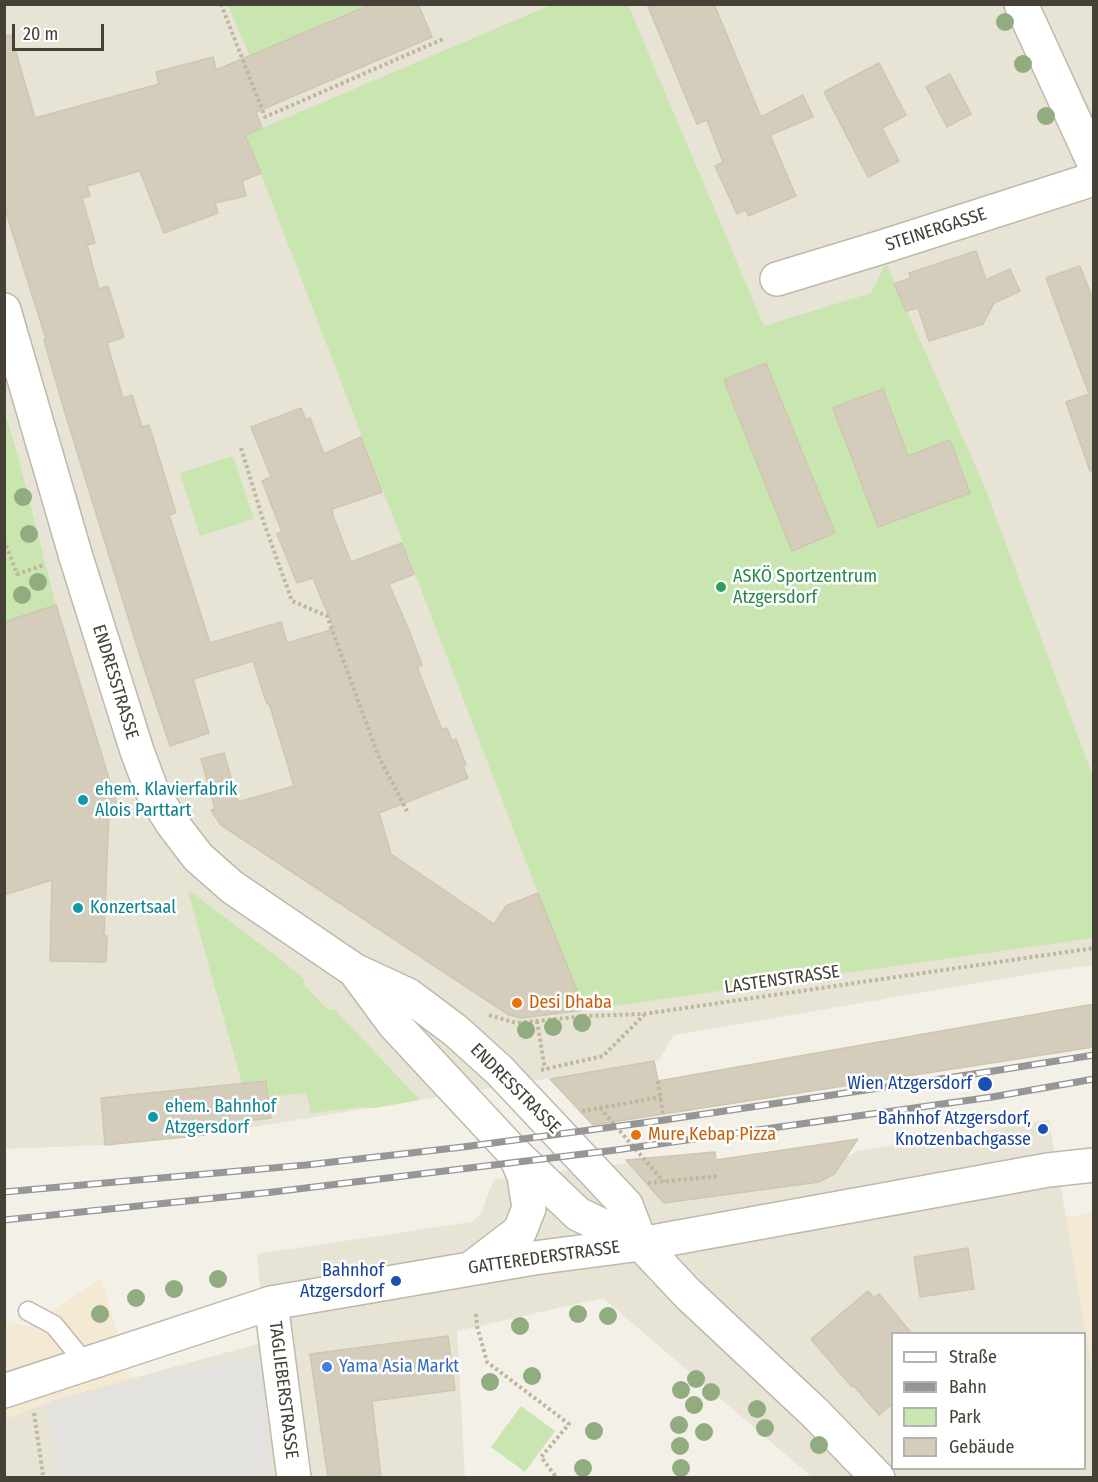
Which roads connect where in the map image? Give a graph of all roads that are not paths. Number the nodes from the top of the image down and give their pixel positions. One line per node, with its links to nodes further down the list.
1 (1021, 4): 2 (street)
2 (1094, 163)
3 (1094, 179): 4 (street, STEINERGASSE)
4 (777, 279)
5 (4, 310): 6 (street, ENDRESSTRASSE)
6 (354, 970): 7 (street, ENDRESSTRASSE); 9 (street, ENDRESSTRASSE)
7 (514, 1153): 9 (street, ENDRESSTRASSE); 10 (street)
8 (1094, 1165): 9 (street, GATTEREDERSTRASSE)
9 (641, 1245): 10 (street, GATTEREDERSTRASSE); 16 (street, ENDRESSTRASSE)
10 (470, 1269): 11 (street, GATTEREDERSTRASSE)
11 (272, 1303): 13 (street, GATTEREDERSTRASSE); 15 (street, TAGLIEBERSTRASSE)
12 (28, 1311): 13 (lane)
13 (86, 1364): 14 (street, GATTEREDERSTRASSE)
14 (19, 1398)
15 (294, 1478)
16 (878, 1478)

